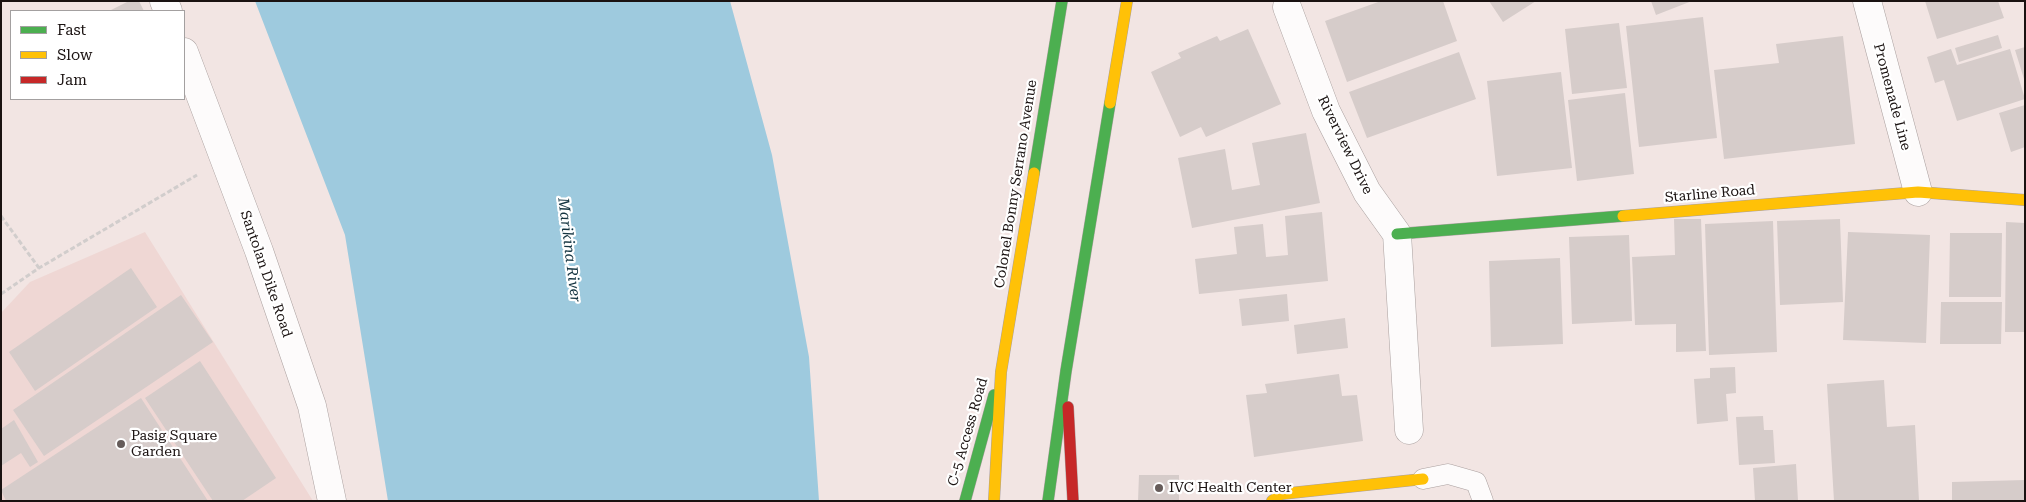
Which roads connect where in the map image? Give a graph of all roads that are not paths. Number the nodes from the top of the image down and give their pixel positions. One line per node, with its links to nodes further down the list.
1 (1062, 1): 10 (street, Colonel Bonny Serrano Avenue)
2 (1127, 1): 9 (street)
3 (1866, 1): 6 (street, Promenade Line)
4 (1287, 7): 8 (street, Riverview Drive)
5 (185, 55): 14 (street, Santolan Dike Road)
6 (1918, 192): 7 (street, Starline Road); 8 (street, Starline Road)
7 (2025, 200)
8 (1397, 234): 11 (street)
9 (1066, 371): 17 (street); 18 (street)
10 (1001, 372): 15 (street, C-5 Access Road); 16 (street)
11 (1409, 430)
12 (1423, 480): 13 (street); 19 (lane)
13 (1276, 497)
14 (332, 501)
15 (965, 501)
16 (994, 501)
17 (1048, 501)
18 (1072, 501)
19 (1482, 501)

